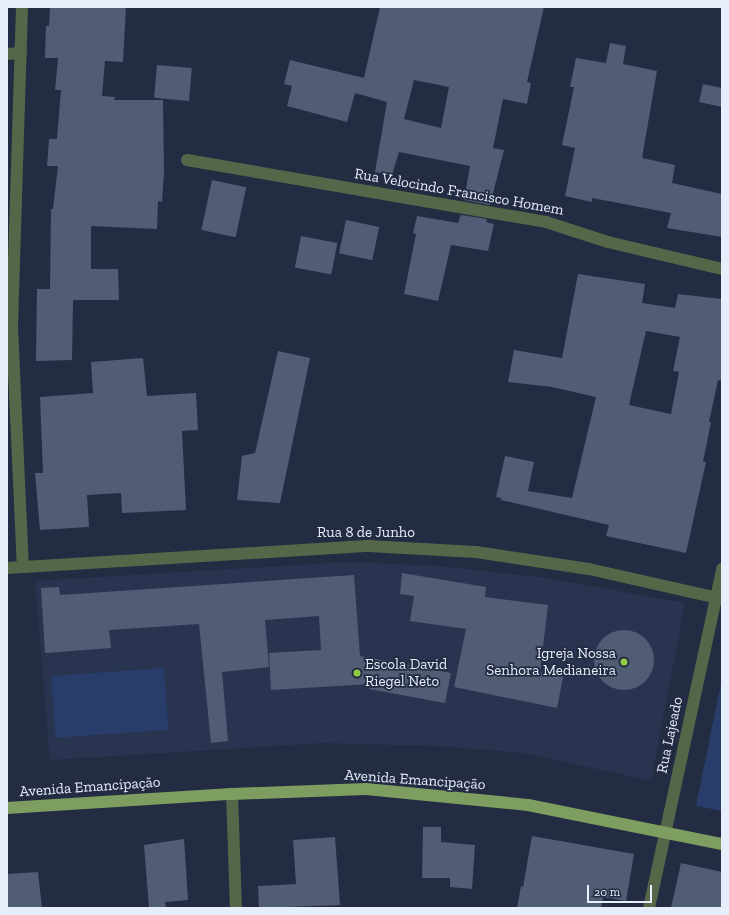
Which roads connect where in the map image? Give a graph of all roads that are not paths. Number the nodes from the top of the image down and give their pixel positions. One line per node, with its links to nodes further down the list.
1 (22, 7): 2 (street)
2 (21, 52): 3 (street); 6 (street)
3 (7, 54)
4 (187, 160): 5 (street, Rua Velocindo Francisco Homem)
5 (722, 269)
6 (23, 567): 7 (street, Rua 8 de Junho); 9 (street, Rua 8 de Junho)
7 (7, 568)
8 (722, 569): 9 (street, Rua Lajeado)
9 (719, 598): 12 (street, Rua Lajeado)
10 (232, 794): 11 (main road, Avenida Emancipação); 12 (main road, Avenida Emancipação); 14 (street)
11 (7, 808)
12 (665, 833): 13 (main road, Avenida Emancipação); 15 (street, Rua Lajeado)
13 (722, 844)
14 (236, 908)
15 (649, 908)

